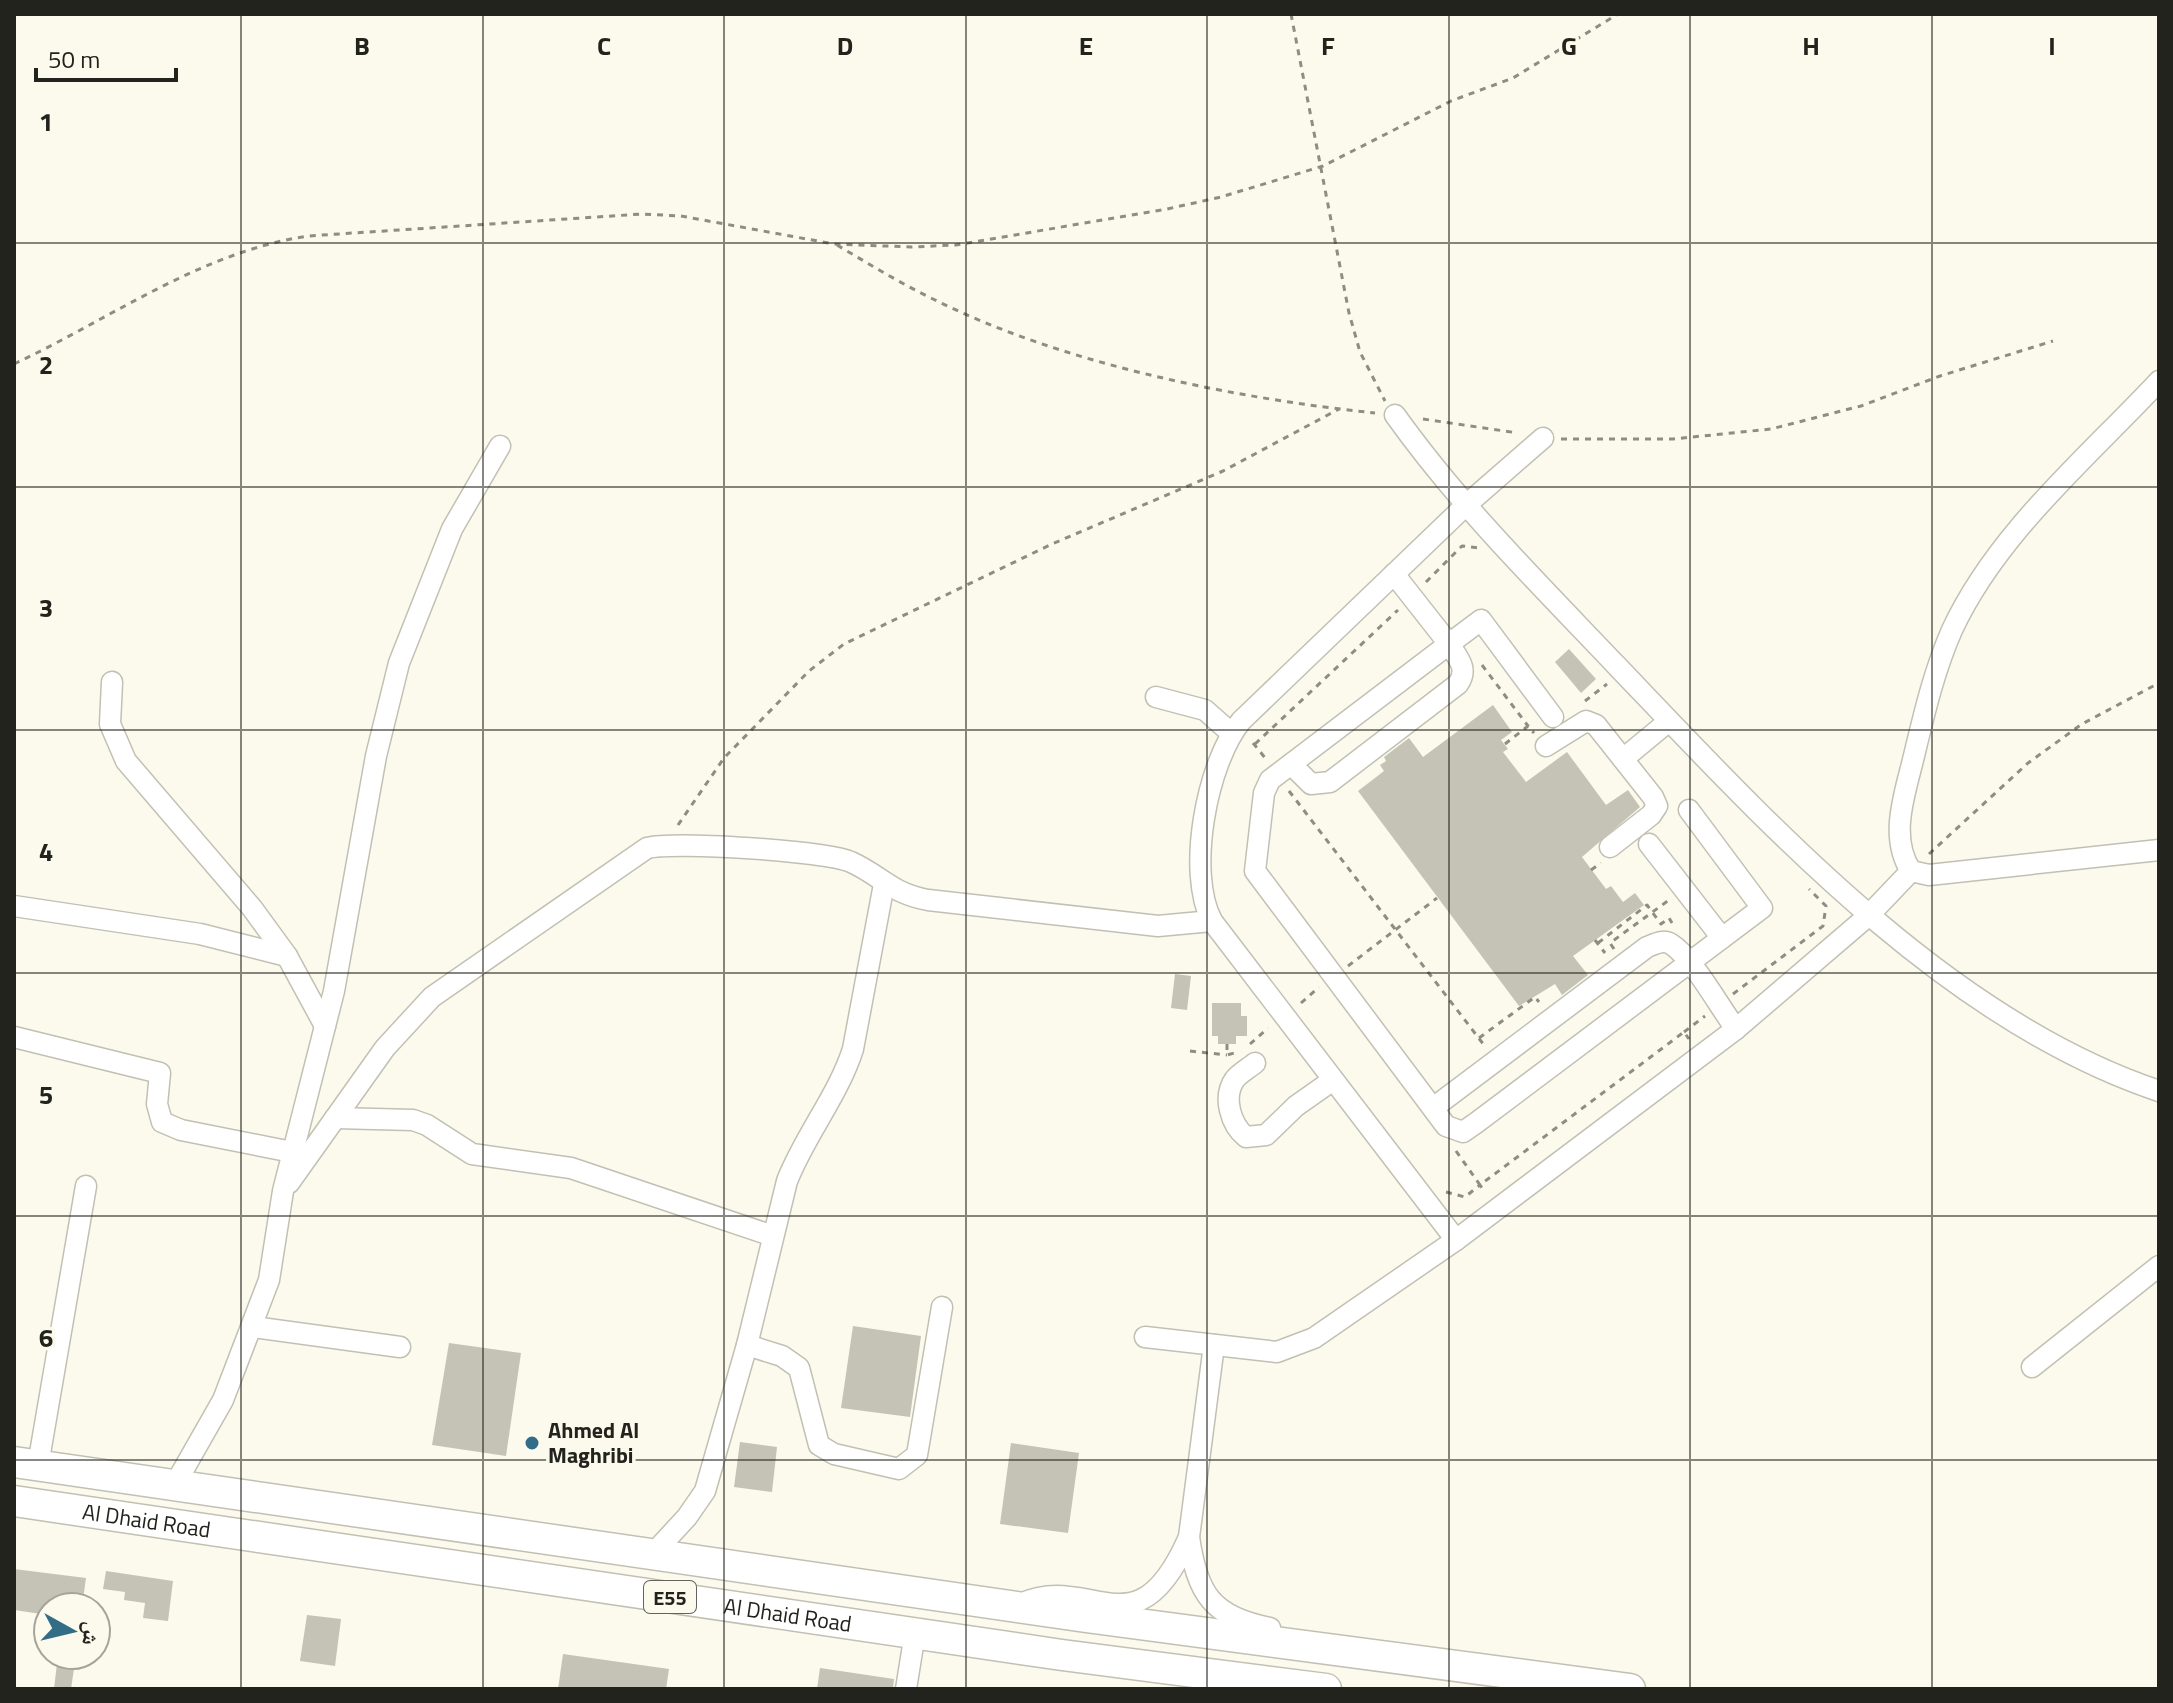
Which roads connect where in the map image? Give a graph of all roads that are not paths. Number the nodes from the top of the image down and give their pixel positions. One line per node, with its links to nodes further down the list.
1 (2159, 381): 20 (street)
2 (1395, 415): 5 (street)
3 (1543, 438): 5 (street)
4 (500, 446): 28 (street)
5 (1465, 506): 6 (street); 11 (street)
6 (1394, 574): 7 (street); 12 (street)
7 (1449, 644): 10 (street); 15 (street); 15 (street)
8 (112, 682): 26 (street)
9 (1156, 697): 12 (street)
10 (1553, 717)
11 (1669, 721): 14 (street); 23 (street)
12 (1231, 733): 24 (street)
13 (1546, 746): 14 (street)
14 (1623, 759): 18 (street)
15 (1284, 769): 34 (street)
16 (1689, 810): 25 (street)
17 (1649, 844): 25 (street)
18 (1610, 847)
19 (2159, 850): 20 (street)
20 (1911, 871): 23 (street)
21 (884, 884): 24 (street); 35 (street); 39 (street)
22 (14, 906): 26 (street)
23 (1868, 916): 29 (street); 33 (street)
24 (1212, 921): 32 (street)
25 (1722, 938): 27 (street)
26 (287, 956): 28 (street)
27 (1689, 964): 29 (street); 34 (street); 34 (street)
28 (325, 1026): 36 (street)
29 (1736, 1029): 40 (street)
30 (14, 1037): 36 (street)
31 (1255, 1063): 32 (street)
32 (1333, 1080): 40 (street)
33 (2159, 1091)
34 (1433, 1108)
35 (335, 1118): 38 (street); 39 (street)
36 (292, 1152): 38 (street)
37 (86, 1186): 49 (street)
38 (283, 1191): 43 (street)
39 (773, 1236): 45 (street)
40 (1456, 1240): 46 (street)
41 (2159, 1266): 48 (street)
42 (942, 1307): 45 (street)
43 (253, 1327): 47 (street); 50 (street)
44 (1145, 1337): 46 (street)
45 (747, 1345): 53 (street)
46 (1214, 1345): 52 (street)
47 (400, 1347)
48 (2032, 1367)
49 (26, 1464): 50 (highway, Al Dhaid Road / E55)
50 (174, 1486): 53 (highway, Al Dhaid Road / E55)
51 (14, 1501): 55 (highway, Al Dhaid Road / E55)
52 (1189, 1537): 54 (street); 56 (street)
53 (652, 1555): 54 (highway, Al Dhaid Road / E55)
54 (1013, 1607): 56 (highway, E55)
55 (915, 1633): 57 (street); 58 (highway, Al Dhaid Road / E55)
56 (1333, 1651): 59 (highway, E55)
57 (906, 1689)
58 (1326, 1689)
59 (1630, 1689)

